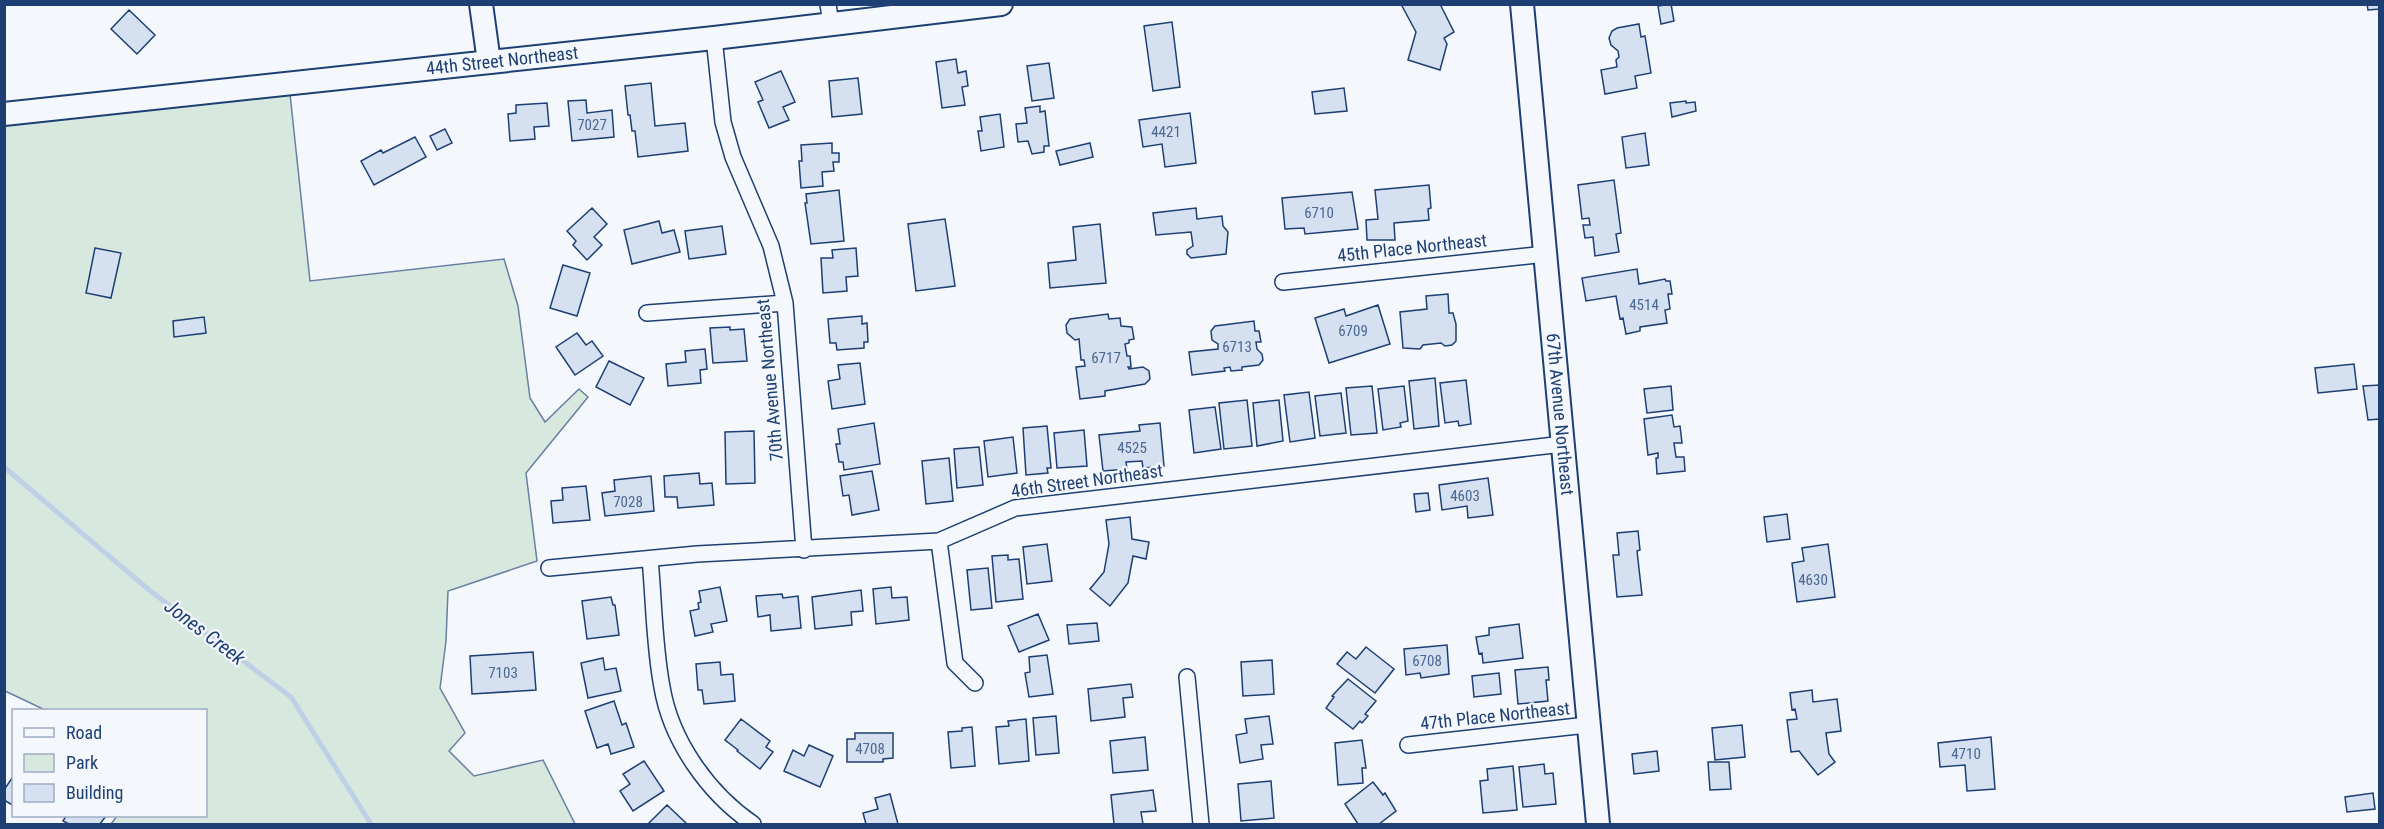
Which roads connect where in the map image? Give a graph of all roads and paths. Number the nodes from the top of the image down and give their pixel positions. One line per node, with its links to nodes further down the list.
1 (481, 4): 6 (street)
2 (1000, 4): 4 (street, 44th Street Northeast)
3 (1522, 4): 8 (street, 67th Avenue Northeast)
4 (830, 14): 5 (street, 44th Street Northeast)
5 (714, 38): 6 (street, 44th Street Northeast); 10 (street, 70th Avenue Northeast)
6 (489, 62): 7 (street, 44th Street Northeast)
7 (4, 114)
8 (1546, 254): 9 (street, 45th Place Northeast); 12 (street, 67th Avenue Northeast)
9 (1282, 282)
10 (785, 303): 11 (street); 14 (street, 70th Avenue Northeast)
11 (647, 313)
12 (1563, 444): 13 (street, 46th Street Northeast); 19 (street, 67th Avenue Northeast)
13 (939, 541): 14 (street, 46th Street Northeast); 18 (street)
14 (804, 550): 15 (street, 46th Street Northeast)
15 (650, 559): 16 (street, 46th Street Northeast); 21 (street)
16 (549, 568)
17 (1187, 677): 22 (street)
18 (975, 682)
19 (1587, 725): 20 (street, 47th Place Northeast); 23 (street, 67th Avenue Northeast)
20 (1408, 745)
21 (753, 825)
22 (1202, 825)
23 (1598, 825)

